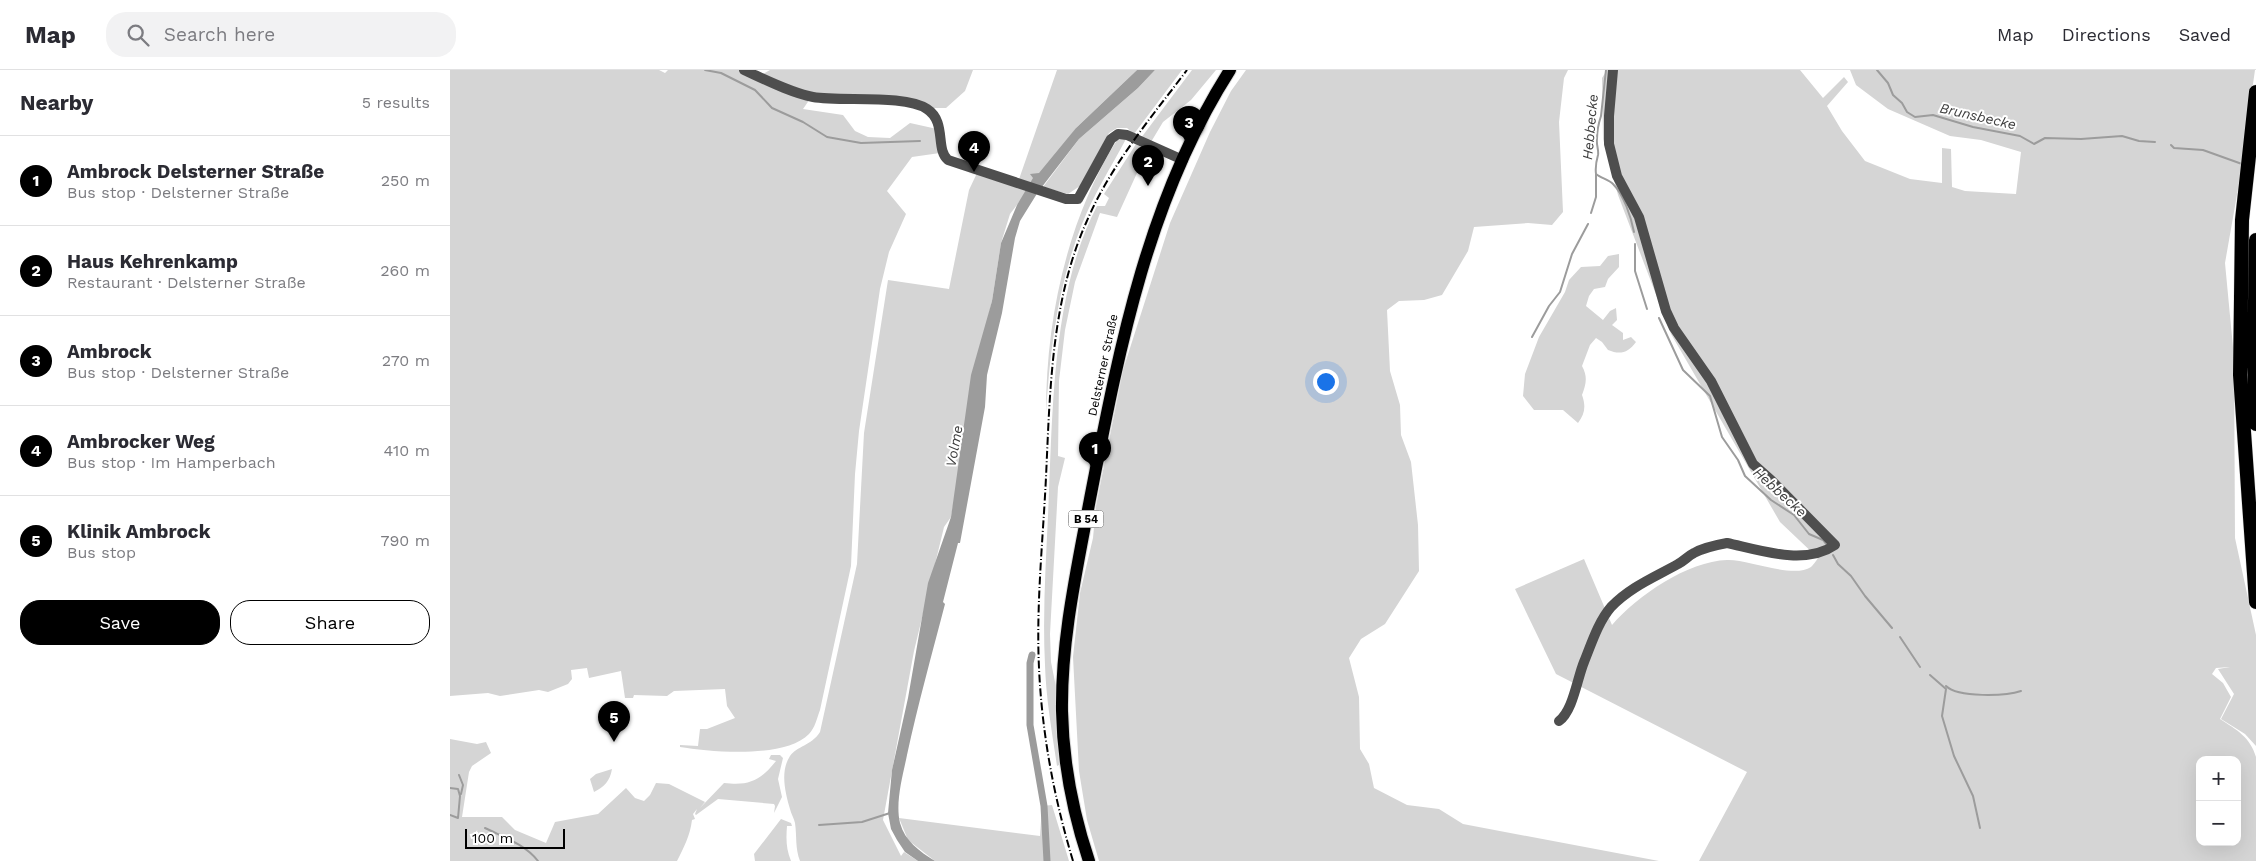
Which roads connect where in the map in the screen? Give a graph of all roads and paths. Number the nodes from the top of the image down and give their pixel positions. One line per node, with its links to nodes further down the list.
1 (744, 70): 5 (street)
2 (1230, 70): 5 (main road, Delsterner Straße / B 54)
3 (1613, 70): 9 (street)
4 (2256, 92): 8 (highway)
5 (1183, 160): 10 (main road, Delsterner Straße / B 54)
6 (2256, 240): 7 (highway)
7 (2256, 424)
8 (2256, 602)
9 (1559, 721)
10 (1089, 861)

